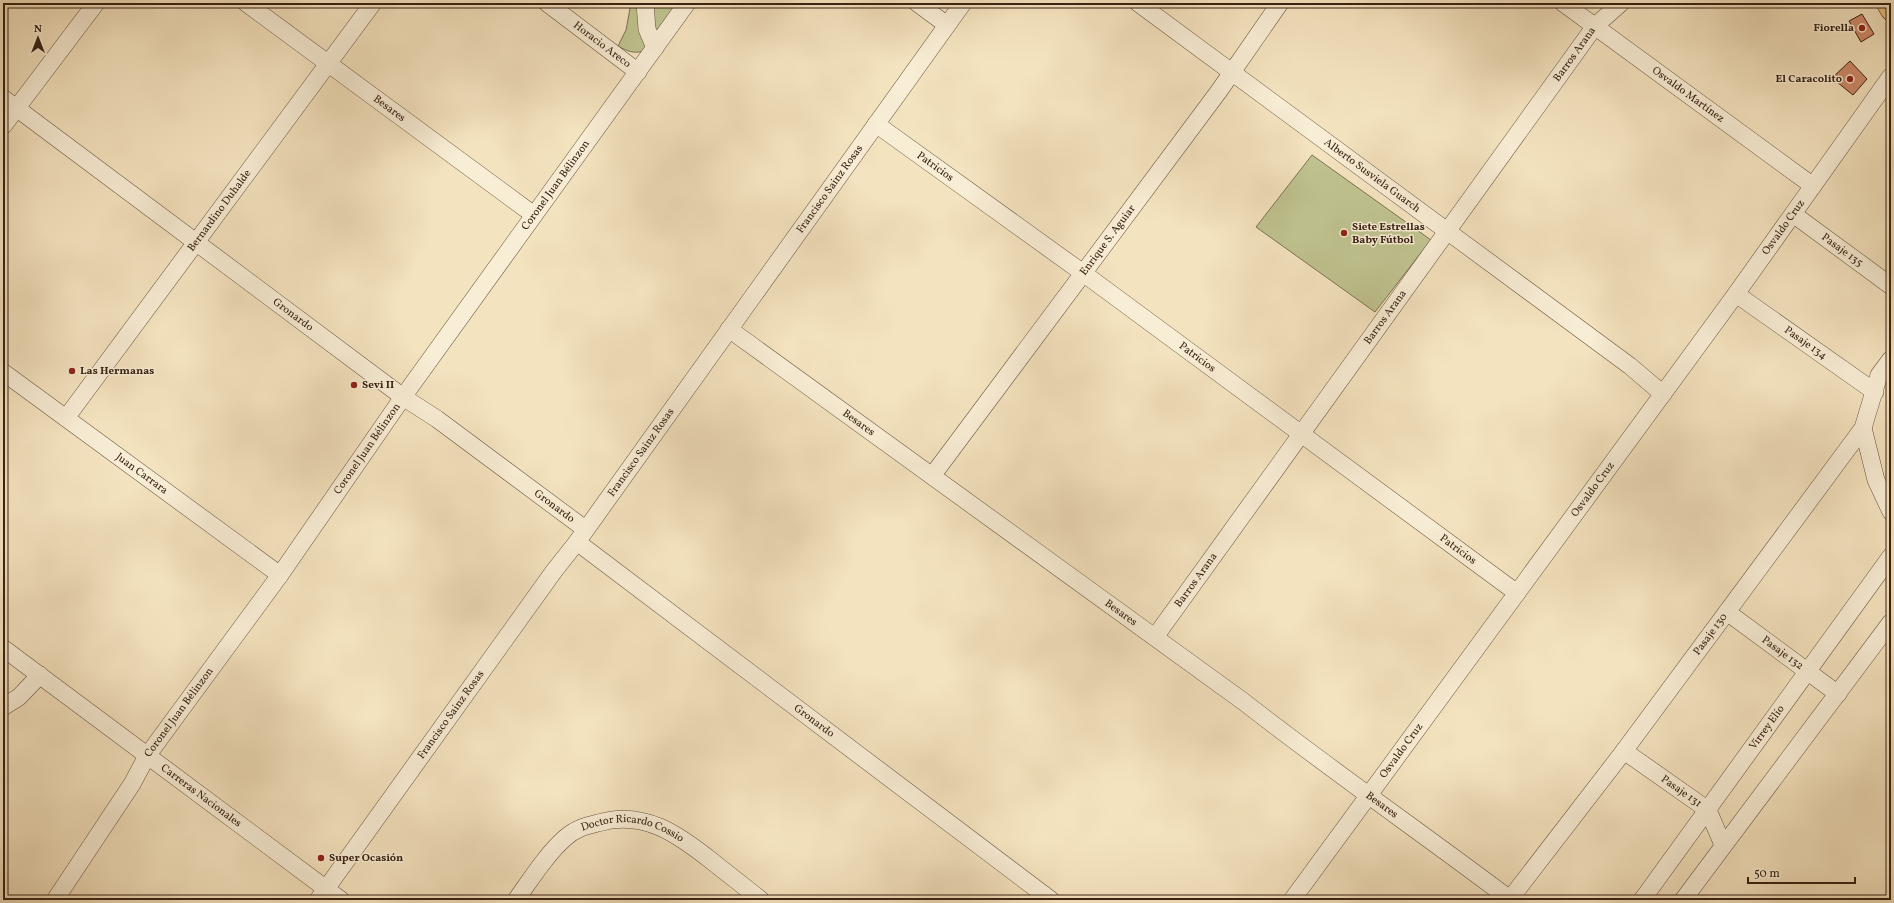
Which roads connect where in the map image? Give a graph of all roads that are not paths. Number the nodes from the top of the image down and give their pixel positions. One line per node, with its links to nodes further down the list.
1 (96, 3): 23 (street)
2 (246, 3): 18 (street, Besares)
3 (373, 3): 18 (street, Bernardino Duhalde)
4 (547, 3): 19 (street, Horacio Areco)
5 (645, 3): 17 (street)
6 (687, 3): 17 (street, Coronel Juan Bélinzon)
7 (917, 3): 15 (street)
8 (963, 3): 15 (street, Francisco Sainz Rosas)
9 (1138, 3): 20 (street, Alberto Susviela Guarch)
10 (1280, 3): 20 (street, Enrique S. Aguiar)
11 (1563, 3): 16 (street, Osvaldo Martínez)
12 (1621, 3): 16 (street, Barros Arana)
13 (1887, 3): 14 (main road)
14 (1891, 10)
15 (947, 25): 24 (street, Francisco Sainz Rosas)
16 (1595, 26): 26 (street, Osvaldo Martínez); 29 (street, Barros Arana)
17 (655, 48): 19 (street, Coronel Juan Bélinzon)
18 (328, 64): 28 (street, Besares); 30 (street, Bernardino Duhalde)
19 (638, 72): 28 (street, Coronel Juan Bélinzon)
20 (1232, 72): 29 (street, Alberto Susviela Guarch); 31 (street, Enrique S. Aguiar)
21 (1891, 76): 26 (street, Osvaldo Cruz)
22 (3, 98): 23 (street, Gronardo)
23 (17, 108): 25 (street); 30 (street, Gronardo)
24 (876, 124): 31 (street, Patricios); 34 (street, Francisco Sainz Rosas)
25 (3, 126)
26 (1813, 186): 27 (street, Osvaldo Cruz)
27 (1793, 214): 32 (street, Pasaje 135); 33 (street, Osvaldo Cruz)
28 (534, 215): 39 (street, Coronel Juan Bélinzon)
29 (1447, 231): 38 (street, Alberto Susviela Guarch); 42 (street, Barros Arana)
30 (196, 242): 39 (street, Gronardo); 40 (street, Bernardino Duhalde)
31 (1083, 273): 42 (street, Patricios); 43 (street, Enrique S. Aguiar)
32 (1891, 286)
33 (1736, 294): 37 (street, Pasaje 134); 38 (street, Osvaldo Cruz)
34 (729, 329): 43 (street, Besares); 45 (street, Francisco Sainz Rosas)
35 (1891, 359): 37 (street, Pasaje 130)
36 (3, 372): 40 (street, Juan Carrara)
37 (1874, 392): 41 (street, Pasaje 130)
38 (1663, 394): 48 (street, Osvaldo Cruz)
39 (403, 397): 45 (street, Gronardo); 47 (street, Coronel Juan Bélinzon)
40 (66, 418): 47 (street, Juan Carrara)
41 (1863, 428): 44 (street); 49 (street, Pasaje 130)
42 (1301, 435): 48 (street, Patricios); 51 (street, Barros Arana)
43 (932, 476): 51 (street, Besares)
44 (1891, 512)
45 (581, 536): 62 (street, Francisco Sainz Rosas); 67 (street, Gronardo)
46 (1891, 556): 53 (street, Virrey Elío)
47 (280, 575): 58 (street, Coronel Juan Bélinzon)
48 (1517, 593): 59 (street, Osvaldo Cruz)
49 (1726, 612): 53 (street, Pasaje 132); 57 (street, Pasaje 130)
50 (1891, 622): 55 (street)
51 (1155, 637): 59 (street, Besares)
52 (3, 648): 54 (street, Carreras Nacionales)
53 (1807, 672): 55 (street, Pasaje 132); 60 (street, Virrey Elío)
54 (40, 676): 56 (street); 58 (street, Carreras Nacionales)
55 (1838, 694): 61 (street)
56 (3, 706)
57 (1624, 751): 60 (street, Pasaje 131); 69 (street, Pasaje 130)
58 (148, 756): 62 (street, Carreras Nacionales); 63 (street, Coronel Juan Bélinzon)
59 (1369, 796): 68 (street, Osvaldo Cruz); 69 (street, Besares)
60 (1708, 810): 61 (street, Pasaje 131); 70 (street, Virrey Elío)
61 (1723, 845): 71 (street)
62 (322, 894): 64 (street, Carreras Nacionales)
63 (56, 900)
64 (341, 900)
65 (516, 900): 66 (street, Doctor Ricardo Cossio)
66 (761, 900)
67 (1051, 900)
68 (1292, 900)
69 (1510, 900)
70 (1642, 900)
71 (1683, 900)

